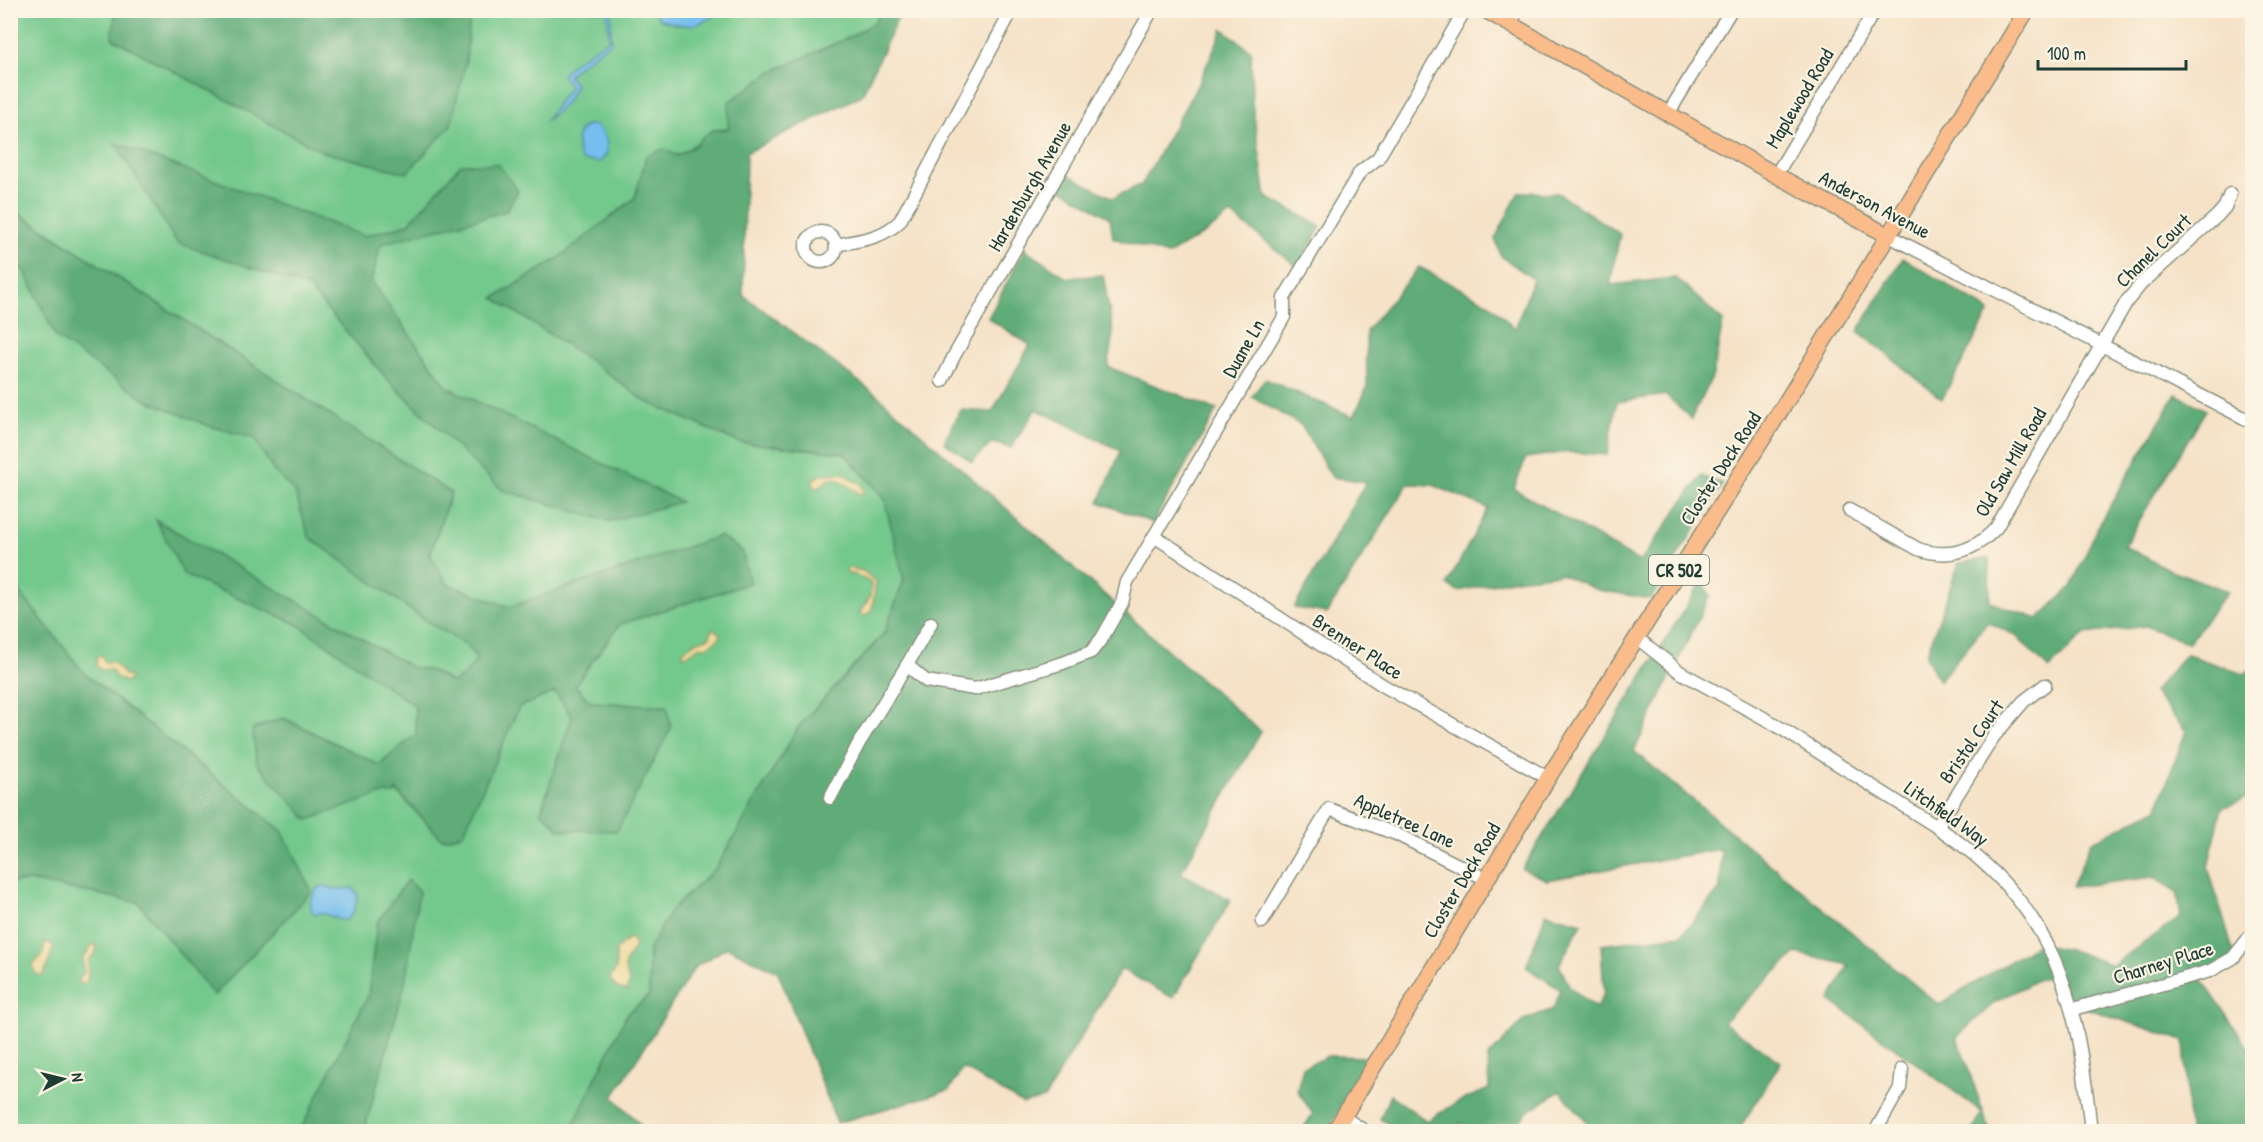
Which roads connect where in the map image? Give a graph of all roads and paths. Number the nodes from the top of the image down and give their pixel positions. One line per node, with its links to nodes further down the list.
1 (1012, 10): 14 (street)
2 (1152, 10): 16 (street, Hardenburgh Avenue)
3 (1466, 10): 19 (street, Duane Ln)
4 (1485, 10): 9 (main road, Anderson Avenue)
5 (1518, 10): 9 (street)
6 (1731, 10): 10 (street)
7 (1875, 10): 11 (street, Maplewood Road)
8 (2027, 10): 13 (main road, Closter Dock Road / CR 502)
9 (1509, 24): 10 (main road, Anderson Avenue)
10 (1668, 114): 11 (main road, Anderson Avenue)
11 (1776, 175): 13 (main road, Anderson Avenue)
12 (2230, 194): 15 (street, Chanel Court)
13 (1889, 236): 15 (street, Anderson Avenue); 21 (main road, Closter Dock Road / CR 502)
14 (836, 245)
15 (2103, 341): 17 (street, Anderson Avenue); 18 (street, Old Saw Mill Road)
16 (942, 381)
17 (2253, 422)
18 (1849, 510)
19 (1154, 537): 22 (street, Duane Ln); 24 (street, Brenner Place)
20 (931, 622): 22 (street)
21 (1636, 637): 24 (main road, Closter Dock Road / CR 502); 26 (street, Litchfield Way)
22 (907, 665): 25 (street)
23 (2045, 685): 26 (street, Bristol Court)
24 (1548, 778): 27 (main road, Closter Dock Road / CR 502)
25 (830, 798)
26 (1937, 827): 30 (street, Litchfield Way)
27 (1486, 879): 28 (street, Appletree Lane); 32 (main road, Closter Dock Road / CR 502)
28 (1262, 922)
29 (2253, 934): 30 (street, Charney Place)
30 (2073, 1009): 36 (street, Litchfield Way)
31 (1902, 1069): 35 (street)
32 (1343, 1117): 33 (main road, Closter Dock Road / CR 502); 34 (street)
33 (1334, 1131)
34 (1366, 1131)
35 (1875, 1131)
36 (2091, 1131)

